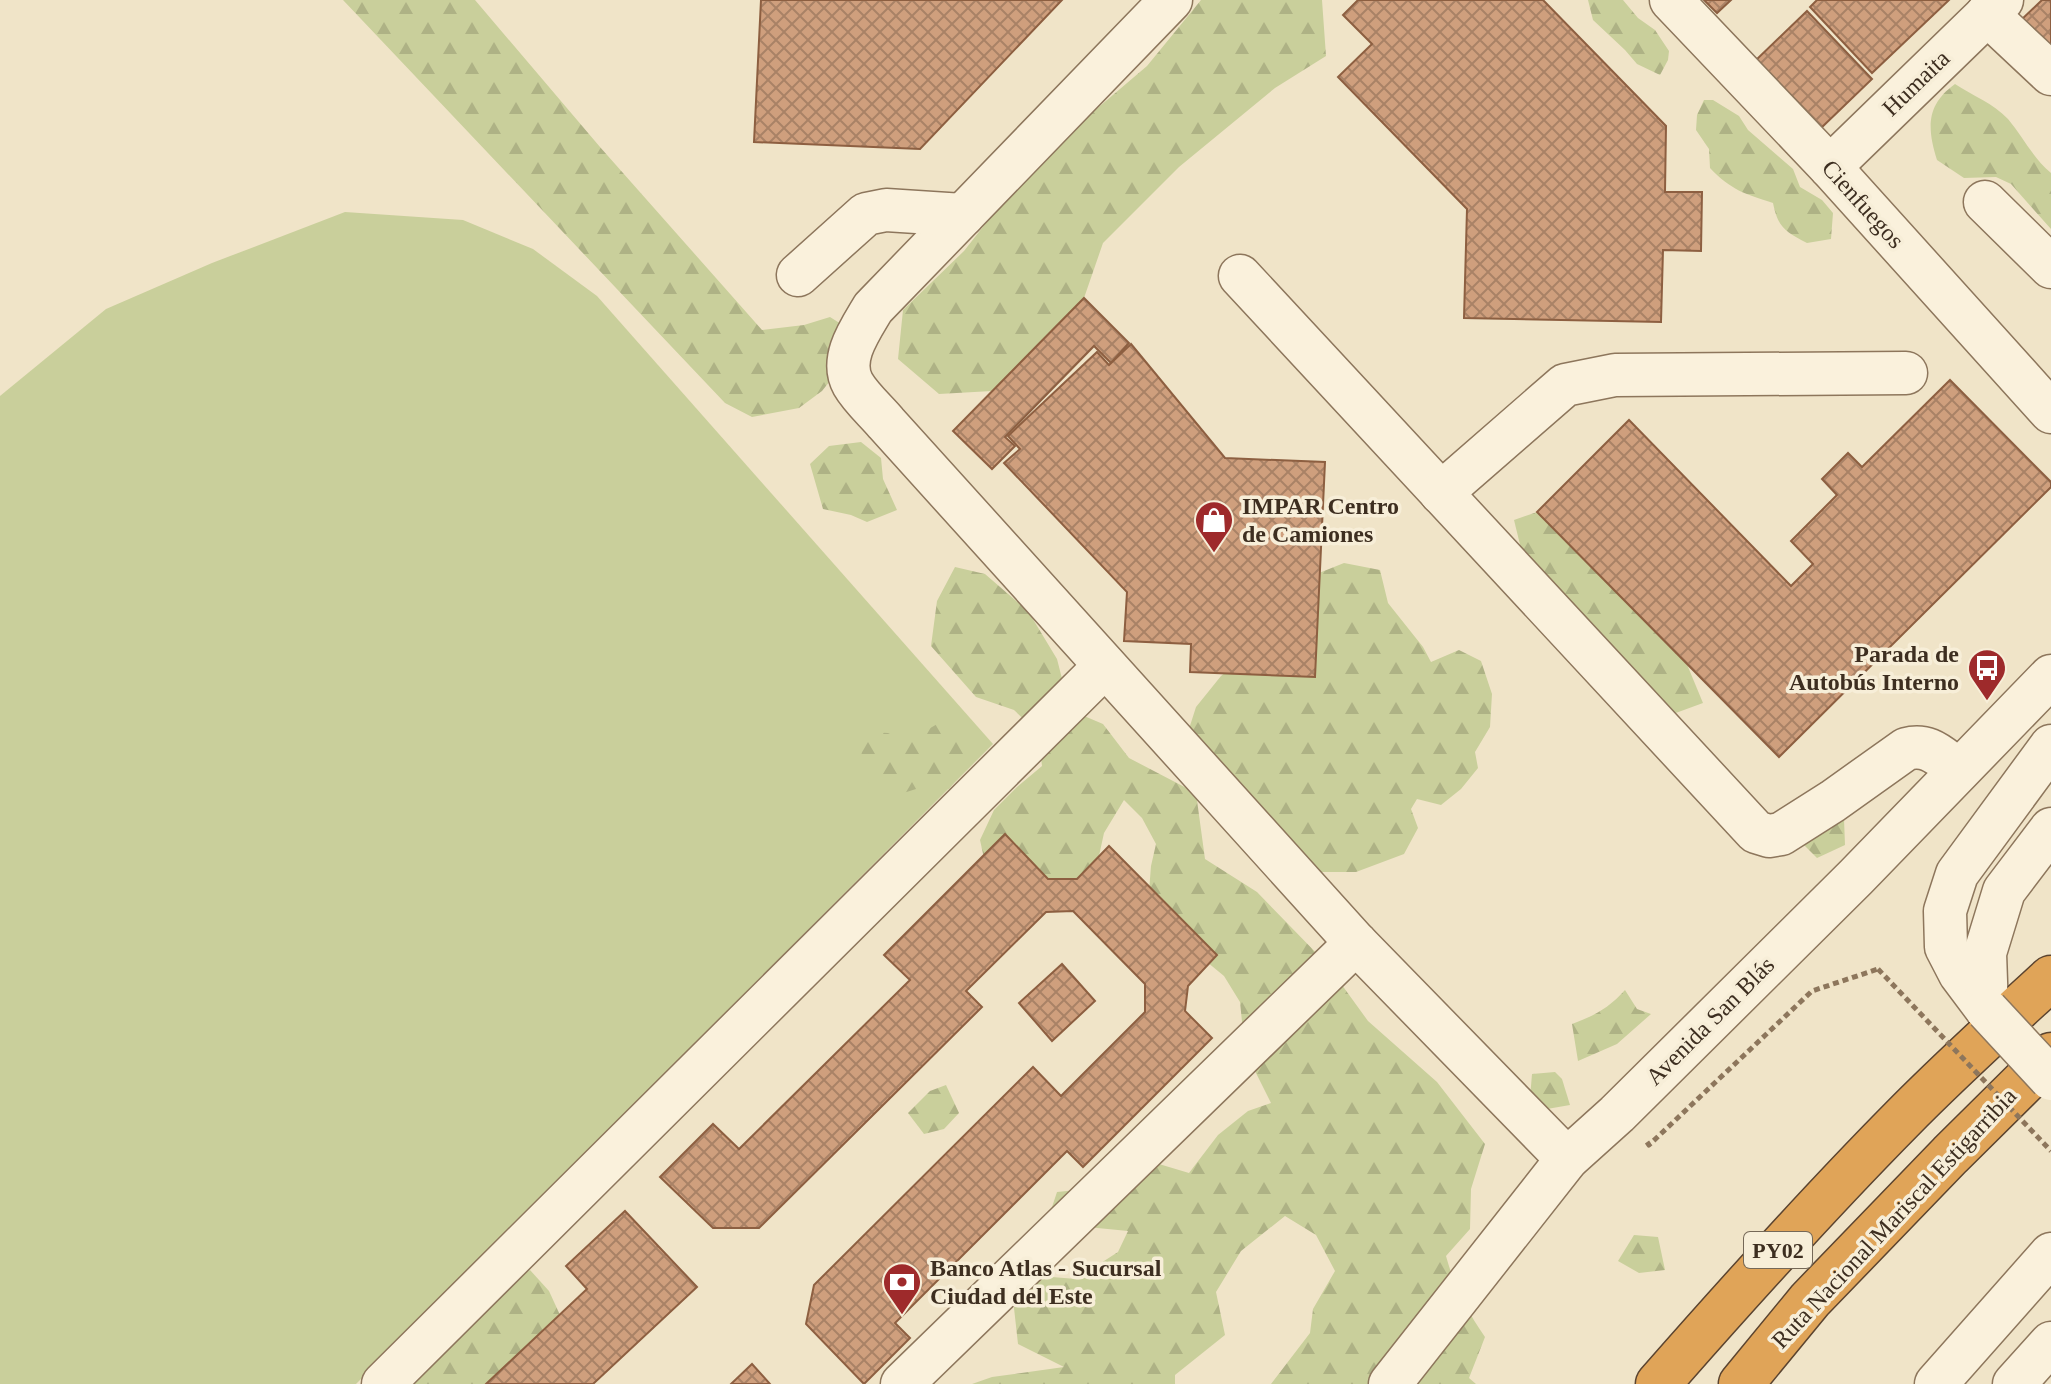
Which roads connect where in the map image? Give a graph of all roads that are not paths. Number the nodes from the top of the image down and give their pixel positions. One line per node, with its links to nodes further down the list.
1 (1171, 0): 7 (street)
2 (1671, 0): 5 (street, Cienfuegos)
3 (1994, 7): 4 (street); 5 (street, Humaita)
4 (2051, 74)
5 (1830, 167): 12 (street, Cienfuegos)
6 (1985, 202): 8 (street)
7 (963, 215): 9 (street); 14 (street)
8 (2051, 267)
9 (798, 275)
10 (1240, 276): 13 (street)
11 (1906, 373): 13 (street)
12 (2050, 409)
13 (1441, 493): 18 (street)
14 (1105, 666): 21 (street); 29 (street)
15 (2051, 676): 18 (street, Avenida San Blás)
16 (2051, 731): 20 (street)
17 (2051, 746): 23 (street)
18 (1959, 770): 20 (street, Avenida San Blás)
19 (2051, 829): 23 (street)
20 (1856, 877): 26 (street, Avenida San Blás)
21 (1356, 943): 26 (street); 30 (street)
22 (2051, 978): 32 (highway, PY02)
23 (1987, 1010): 25 (street, bridge)
24 (2051, 1055): 33 (highway, Ruta Nacional Mariscal Estigarribia / PY02)
25 (2051, 1079)
26 (1567, 1159): 31 (street, Avenida San Blás)
27 (2051, 1254): 34 (street)
28 (2051, 1343): 35 (street)
29 (383, 1384)
30 (902, 1384)
31 (1390, 1384)
32 (1658, 1384)
33 (1741, 1384)
34 (1936, 1384)
35 (2014, 1384)

